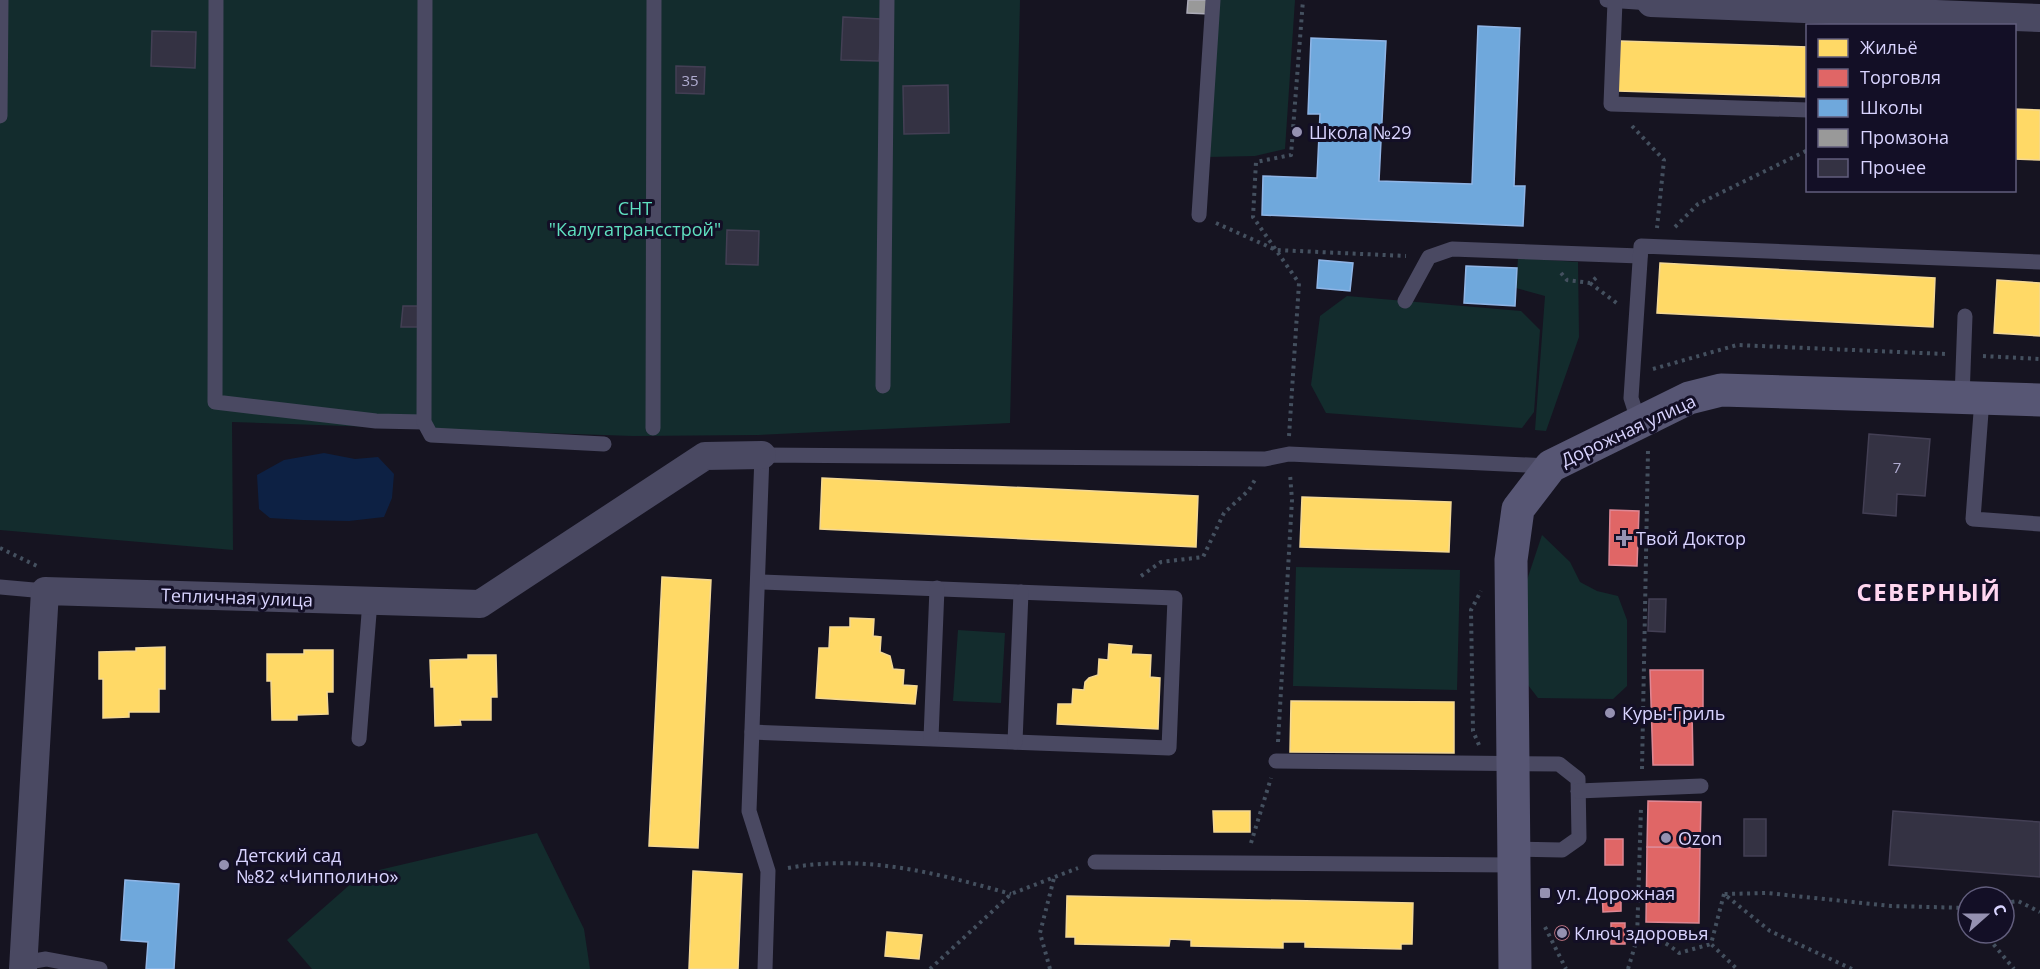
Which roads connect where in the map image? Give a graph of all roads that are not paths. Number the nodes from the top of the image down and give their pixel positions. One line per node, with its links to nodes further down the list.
1 (1, 0): 12 (lane)
2 (216, 0): 21 (lane)
3 (425, 0): 21 (lane)
4 (654, 0): 23 (lane)
5 (887, 0): 18 (lane)
6 (1213, 0): 13 (lane)
7 (1607, 0): 8 (lane)
8 (1615, 1): 9 (lane); 11 (lane)
9 (1650, 2): 10 (street)
10 (2040, 18)
11 (1806, 110)
12 (0, 116)
13 (1199, 215)
14 (1640, 256): 15 (lane); 16 (lane); 22 (lane)
15 (2040, 262)
16 (1405, 301)
17 (1965, 316): 19 (lane)
18 (883, 386)
19 (1972, 398): 20 (street, Дорожная улица); 22 (street, Дорожная улица); 27 (lane)
20 (2040, 400)
21 (424, 422): 24 (lane)
22 (1640, 423): 26 (street, Дорожная улица)
23 (653, 428)
24 (604, 444)
25 (762, 455): 26 (lane); 28 (lane); 33 (street, Тепличная улица)
26 (1551, 466): 39 (street, Дорожная улица)
27 (2040, 524)
28 (759, 582): 30 (lane); 34 (lane)
29 (0, 587): 31 (lane)
30 (937, 588): 32 (lane); 35 (lane)
31 (45, 591): 33 (street, Тепличная улица); 44 (street)
32 (1021, 592): 37 (lane); 37 (lane)
33 (370, 601): 36 (lane)
34 (752, 732): 35 (lane); 46 (lane)
35 (931, 738): 37 (lane)
36 (359, 739)
37 (1015, 742)
38 (1276, 761): 39 (lane)
39 (1513, 763): 41 (lane); 42 (street, Дорожная улица)
40 (1701, 786): 41 (lane)
41 (1578, 791): 42 (lane)
42 (1514, 857): 43 (lane); 47 (street, Дорожная улица)
43 (1095, 862)
44 (23, 966): 45 (lane)
45 (99, 969)
46 (765, 969)
47 (1515, 969)

